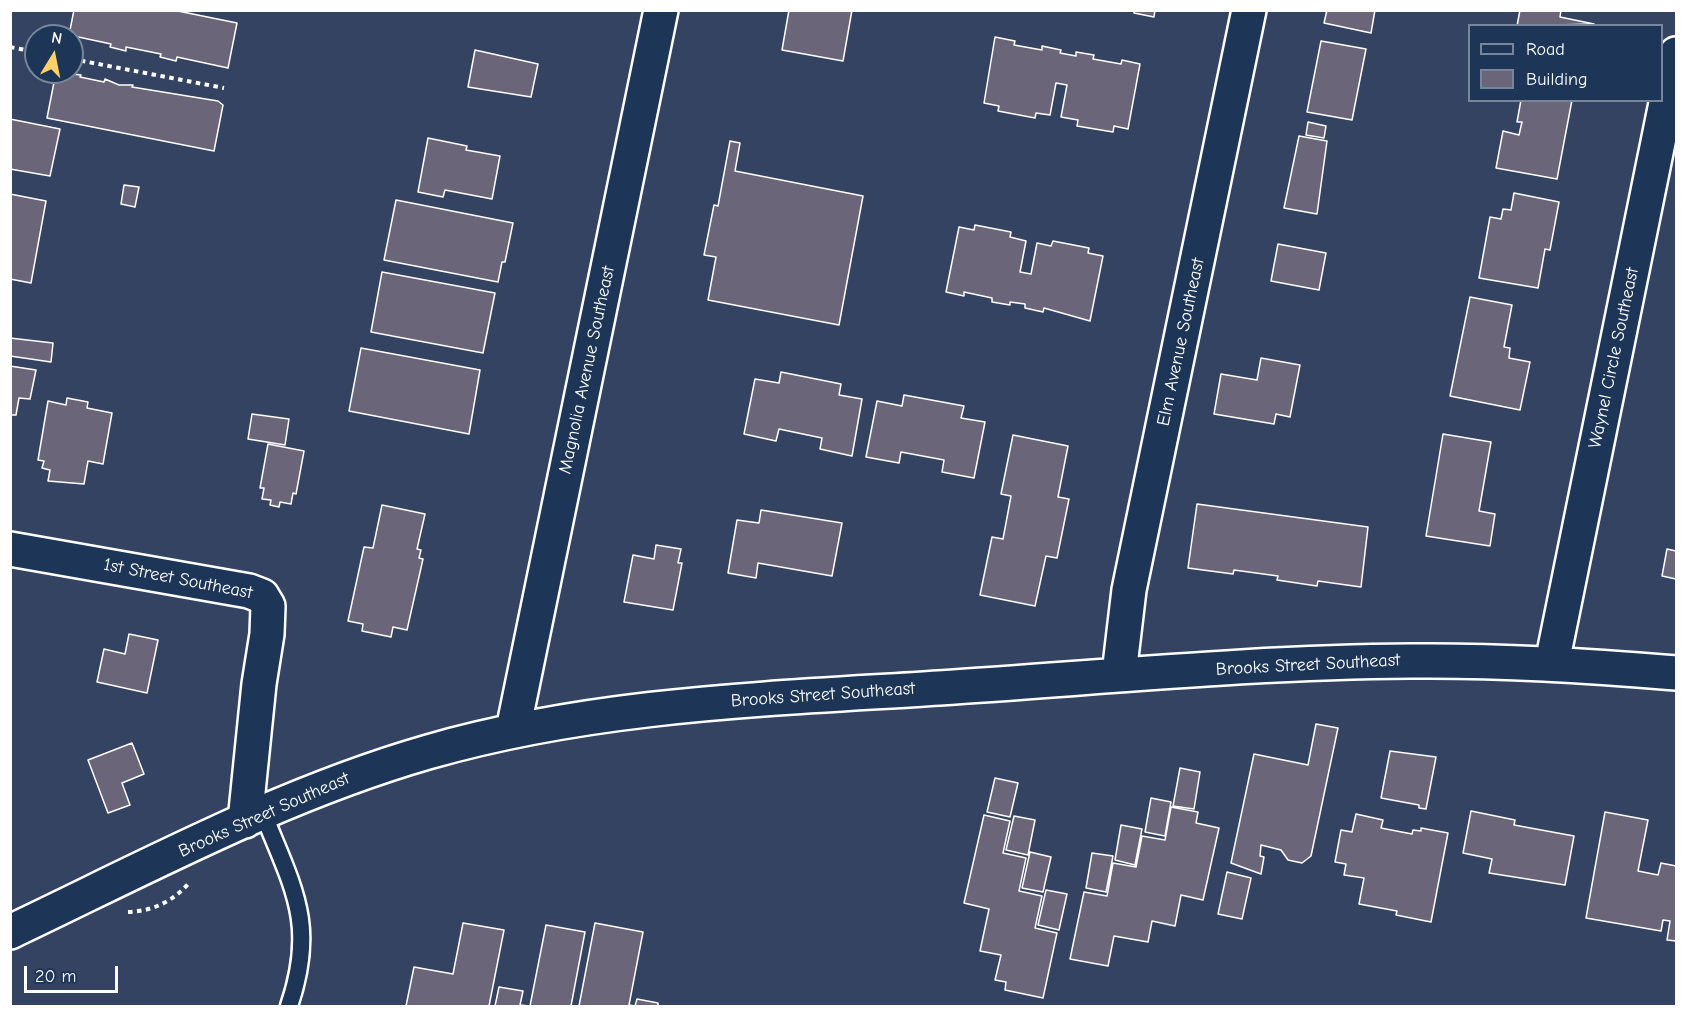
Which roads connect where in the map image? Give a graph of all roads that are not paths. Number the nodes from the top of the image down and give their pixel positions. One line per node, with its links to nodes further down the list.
1 (661, 10): 9 (street, Magnolia Avenue Southeast)
2 (1249, 10): 8 (street, Elm Avenue Southeast)
3 (1677, 54): 4 (street, Waynel Circle Southeast)
4 (1671, 113): 6 (street, Waynel Circle Southeast)
5 (10, 549): 10 (street, 1st Street Southeast)
6 (1552, 663): 7 (street, Brooks Street Southeast); 8 (street, Brooks Street Southeast)
7 (1677, 673)
8 (1119, 674): 9 (street, Brooks Street Southeast)
9 (513, 730): 10 (street, Brooks Street Southeast)
10 (254, 817): 11 (street, Brooks Street Southeast); 12 (lane)
11 (10, 932)
12 (288, 1006)

